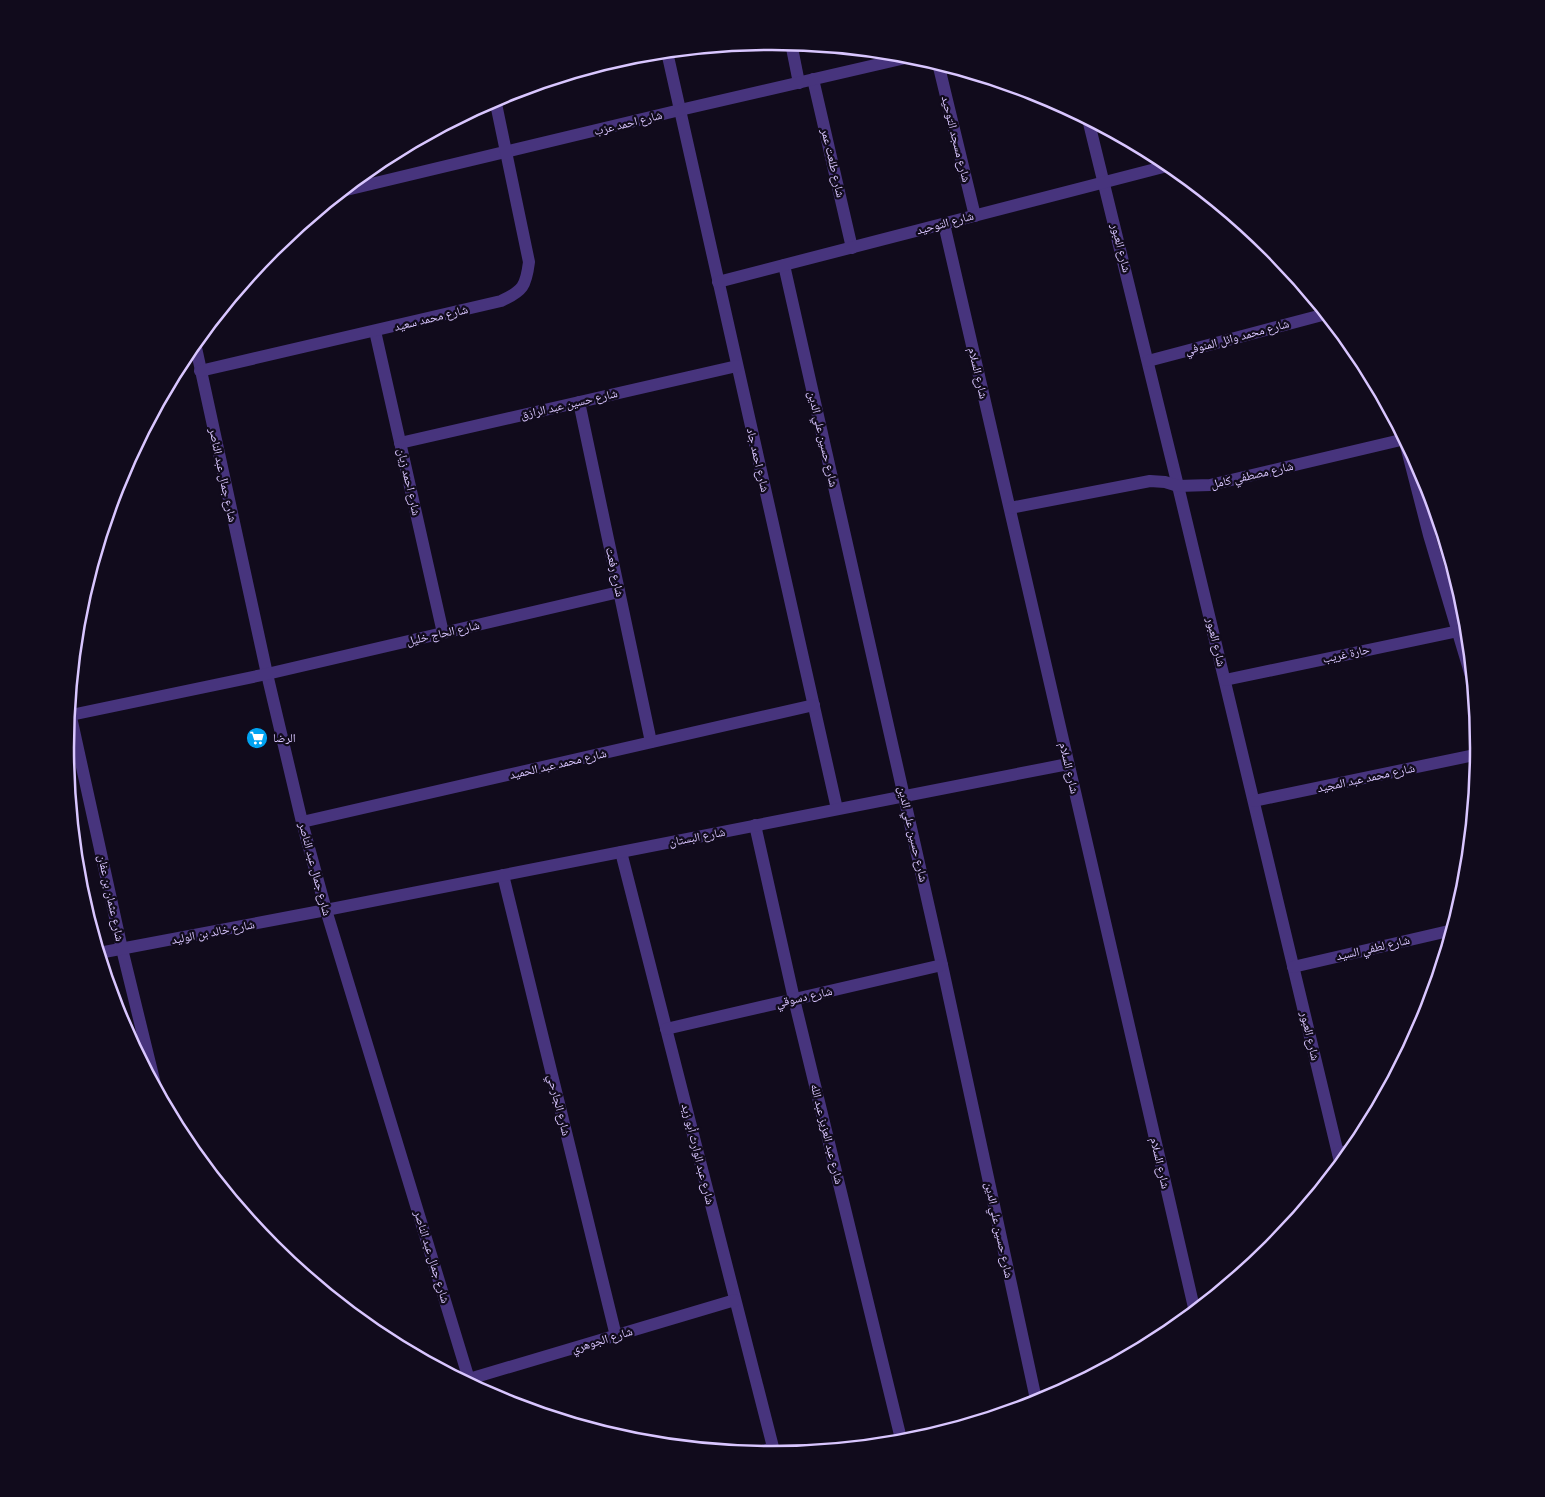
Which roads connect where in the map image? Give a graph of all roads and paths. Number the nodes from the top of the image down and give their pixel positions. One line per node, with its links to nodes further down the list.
1 (792, 50): 6 (street)
2 (668, 58): 8 (street, شارع احمد جاد)
3 (894, 61): 5 (street, شارع احمد عزب)
4 (940, 71): 14 (street, شارع مسجد التوحيد)
5 (813, 79): 6 (street, شارع احمد عزب); 16 (street, شارع طلعت عمر)
6 (799, 83): 8 (street, شارع احمد عزب)
7 (497, 107): 10 (street, شارع محمد سعيد)
8 (680, 110): 10 (street, شارع احمد عزب); 18 (street, شارع احمد جاد)
9 (1090, 127): 13 (street, شارع العبور)
10 (506, 152): 12 (street, شارع احمد عزب); 20 (street, شارع محمد سعيد)
11 (1160, 168): 13 (street, شارع التوحيد)
12 (369, 178)
13 (1104, 182): 14 (street, شارع التوحيد); 22 (street, شارع العبور)
14 (974, 216): 15 (street, شارع التوحيد)
15 (944, 224): 16 (street, شارع التوحيد); 30 (street, شارع السلام)
16 (852, 248): 17 (street, شارع التوحيد)
17 (784, 265): 18 (street, شارع التوحيد); 43 (street, شارع حسين علي الدين)
18 (718, 282): 23 (street, شارع احمد جاد)
19 (1321, 315): 22 (street, شارع محمد وائل المنوفي)
20 (375, 331): 24 (street, شارع محمد سعيد); 27 (street, شارع احمد زيان)
21 (197, 353): 24 (street, شارع جمال عبد الناصر)
22 (1148, 361): 29 (street, شارع العبور)
23 (737, 366): 25 (street, شارع حسين عبد الرازق); 37 (street, شارع احمد جاد)
24 (200, 371): 35 (street, شارع جمال عبد الناصر)
25 (579, 402): 27 (street, شارع حسين عبد الرازق); 31 (street, شارع رفعت)
26 (1398, 438): 29 (street, شارع مصطفي كامل)
27 (400, 443): 34 (street, شارع احمد زيان)
28 (1416, 476): 32 (street)
29 (1178, 486): 30 (street, شارع مصطفي كامل); 36 (street, شارع العبور)
30 (1010, 508): 42 (street, شارع السلام)
31 (619, 592): 34 (street, شارع الحاج خليل); 40 (street, شارع رفعت)
32 (1460, 622)
33 (1461, 630): 36 (street, حارة غريب)
34 (443, 633): 35 (street, شارع الحاج خليل)
35 (267, 674): 38 (street, شارع الحاج خليل); 46 (street, شارع جمال عبد الناصر)
36 (1225, 680): 44 (street, شارع العبور)
37 (814, 705): 40 (street, شارع محمد عبد الحميد); 45 (street, شارع احمد جاد)
38 (75, 711)
39 (74, 732): 52 (street, شارع عثمان بن عفان)
40 (651, 742): 46 (street, شارع محمد عبد الحميد)
41 (1471, 756): 44 (street, شارع محمد عبد المجيد)
42 (1068, 764): 43 (street, شارع البستان); 61 (street, شارع السلام)
43 (904, 796): 45 (street, شارع البستان); 54 (street, شارع حسين علي الدين)
44 (1254, 801): 55 (street, شارع العبور)
45 (837, 810): 47 (street, شارع البستان)
46 (302, 822): 50 (street, شارع جمال عبد الناصر)
47 (755, 825): 48 (street, شارع البستان); 56 (street, شارع عبد العزيز عبد الله)
48 (620, 852): 49 (street, شارع البستان); 57 (street, شارع عبد الوارث أبو زيد)
49 (502, 875): 50 (street, شارع البستان); 62 (street, شارع الجارحي)
50 (326, 910): 52 (street, شارع خالد بن الوليد); 63 (street, شارع جمال عبد الناصر)
51 (1446, 932): 55 (street, شارع لطفي السيد)
52 (122, 949): 53 (street, شارع خالد بن الوليد); 58 (street, شارع عثمان بن عفان)
53 (105, 952)
54 (942, 965): 56 (street, شارع دسوقي); 65 (street, شارع حسين علي الدين)
55 (1293, 967): 59 (street, شارع العبور)
56 (794, 999): 57 (street, شارع دسوقي); 66 (street, شارع عبد العزيز عبد الله)
57 (666, 1029): 60 (street, شارع عبد الوارث أبو زيد)
58 (150, 1065)
59 (1338, 1158)
60 (735, 1300): 62 (street, شارع الجوهري); 67 (street, شارع عبد الوارث أبو زيد)
61 (1194, 1306)
62 (616, 1336): 64 (street, شارع الجوهري)
63 (469, 1377)
64 (475, 1380)
65 (1035, 1396)
66 (900, 1435)
67 (773, 1447)

